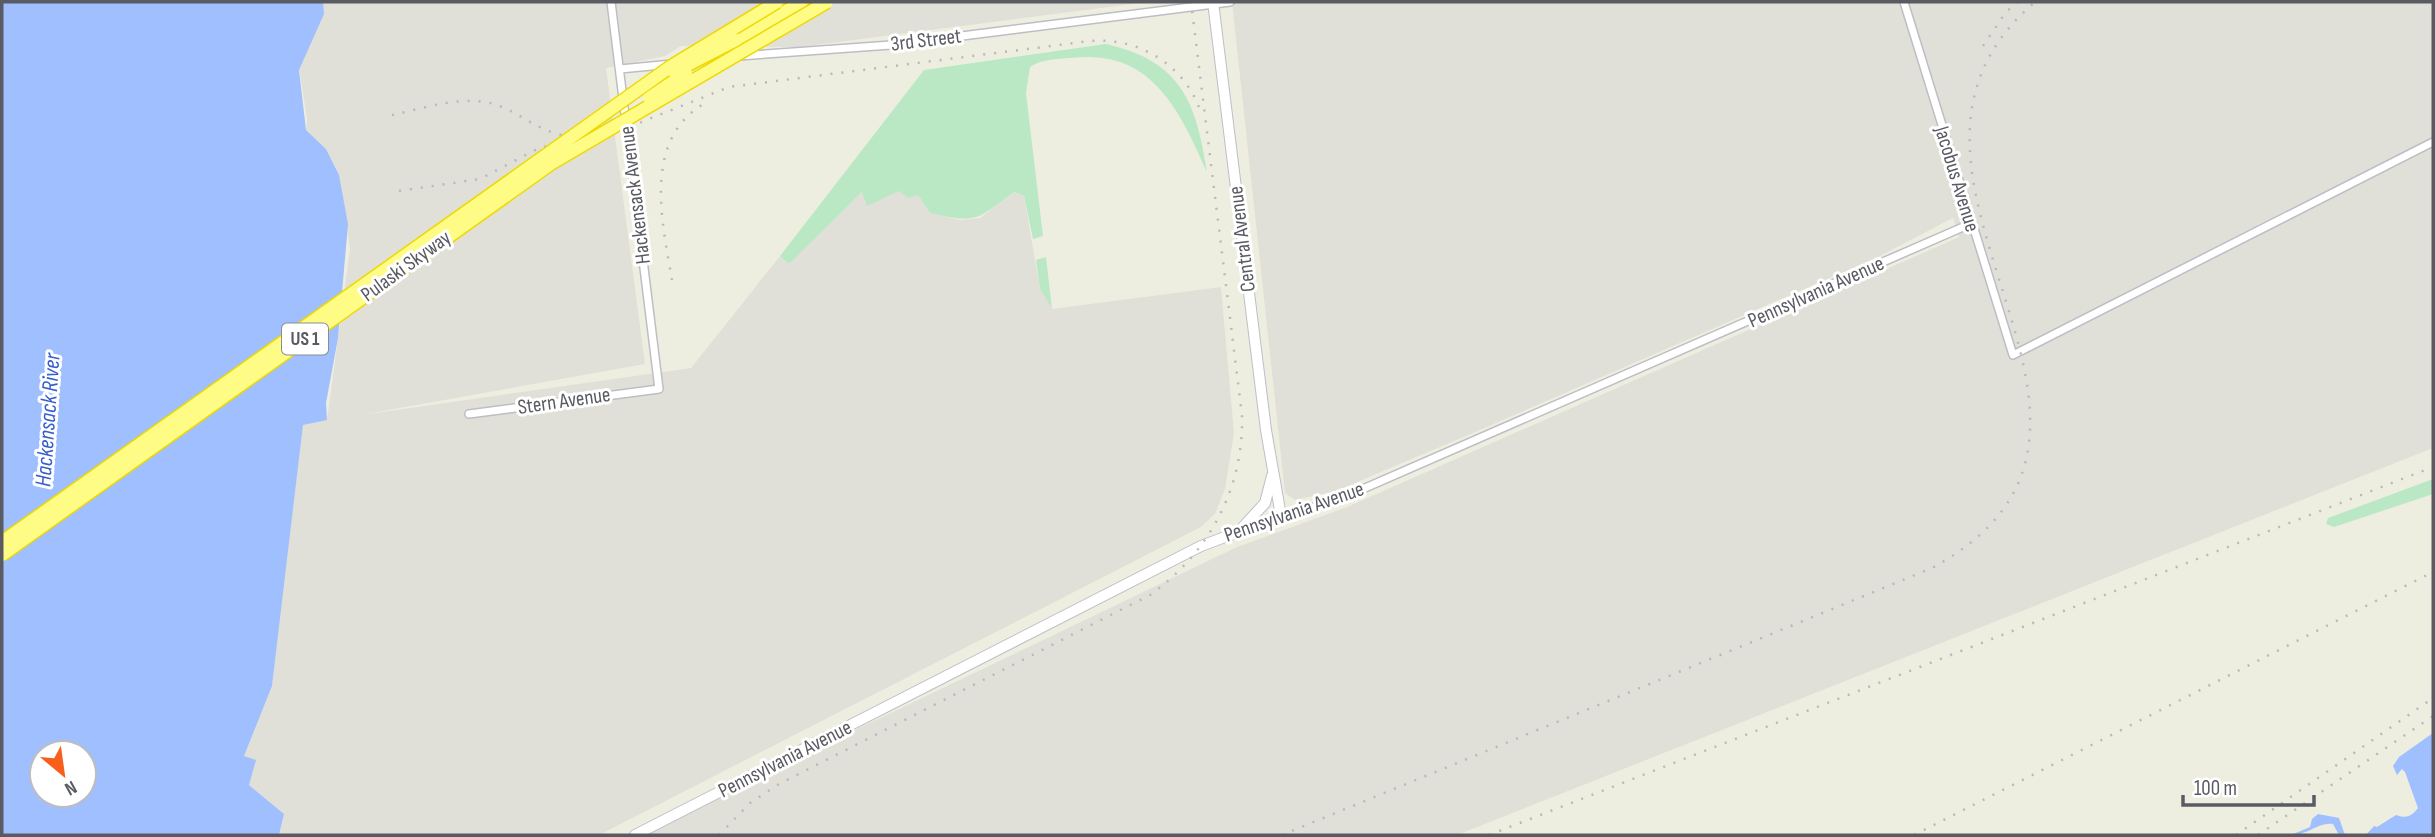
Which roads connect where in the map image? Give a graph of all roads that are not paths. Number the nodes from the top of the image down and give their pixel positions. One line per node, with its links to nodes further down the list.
1 (611, 2): 9 (street, Hackensack Avenue)
2 (776, 2): 10 (highway, Pulaski Skyway / US 1, bridge)
3 (802, 2): 8 (highway)
4 (827, 2): 11 (highway, Pulaski Skyway / US 1, bridge)
5 (1230, 2): 7 (street, 3rd Street)
6 (1904, 2): 13 (street, Jacobus Avenue)
7 (1213, 3): 9 (street, 3rd Street); 16 (main road, Central Avenue)
8 (736, 40): 10 (highway, bridge); 11 (highway, bridge)
9 (620, 69): 14 (street, Hackensack Avenue)
10 (590, 123): 19 (highway, Pulaski Skyway / US 1, bridge)
11 (612, 128): 20 (highway, Pulaski Skyway / US 1, bridge)
12 (2433, 142): 13 (street, Jacobus Avenue)
13 (1970, 224): 17 (street, Pennsylvania Avenue)
14 (659, 388): 15 (street, Stern Avenue)
15 (469, 414)
16 (1272, 476): 17 (main road, Central Avenue); 18 (main road, Central Avenue)
17 (1280, 516): 18 (main road, Pennsylvania Avenue)
18 (1237, 531): 21 (main road, Pennsylvania Avenue)
19 (2, 542)
20 (2, 555)
21 (635, 835)

